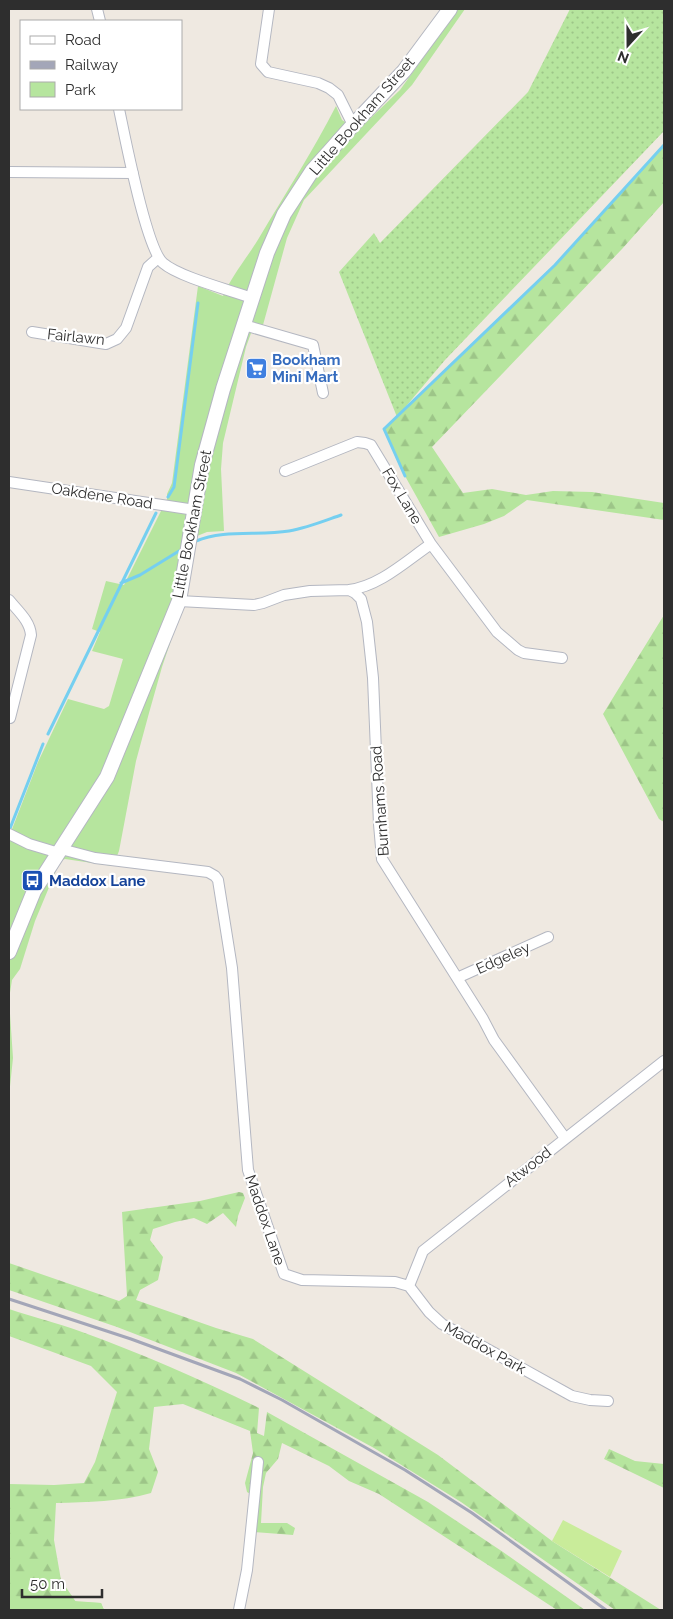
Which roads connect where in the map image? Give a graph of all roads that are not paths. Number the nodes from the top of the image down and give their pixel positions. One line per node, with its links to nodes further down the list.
1 (269, 9): 4 (street)
2 (450, 9): 4 (street, Little Bookham Street)
3 (119, 110): 6 (street)
4 (353, 125): 8 (street, Little Bookham Street)
5 (9, 172): 6 (street)
6 (133, 173): 7 (street)
7 (158, 258): 8 (street); 10 (street, Fairlawn)
8 (252, 298): 9 (street, Little Bookham Street)
9 (244, 326): 11 (street); 14 (street, Little Bookham Street)
10 (32, 332)
11 (323, 393)
12 (285, 472): 15 (street, Fox Lane)
13 (9, 482): 14 (street, Oakdene Road)
14 (195, 510): 18 (street, Little Bookham Street)
15 (431, 544): 16 (street); 19 (street, Fox Lane)
16 (349, 590): 18 (street); 25 (street, Burnhams Road)
17 (9, 600): 20 (street)
18 (179, 601): 22 (street, Little Bookham Street)
19 (562, 658)
20 (10, 718)
21 (10, 835): 22 (street)
22 (60, 851): 24 (street, Little Bookham Street); 28 (street, Maddox Lane)
23 (548, 937): 25 (street, Edgeley)
24 (9, 952)
25 (457, 978): 27 (street, Burnhams Road)
26 (664, 1061): 27 (street, Atwood)
27 (565, 1138): 28 (street, Atwood)
28 (409, 1286): 29 (street, Maddox Park)
29 (608, 1401)
30 (258, 1462): 31 (street)
31 (239, 1610)

